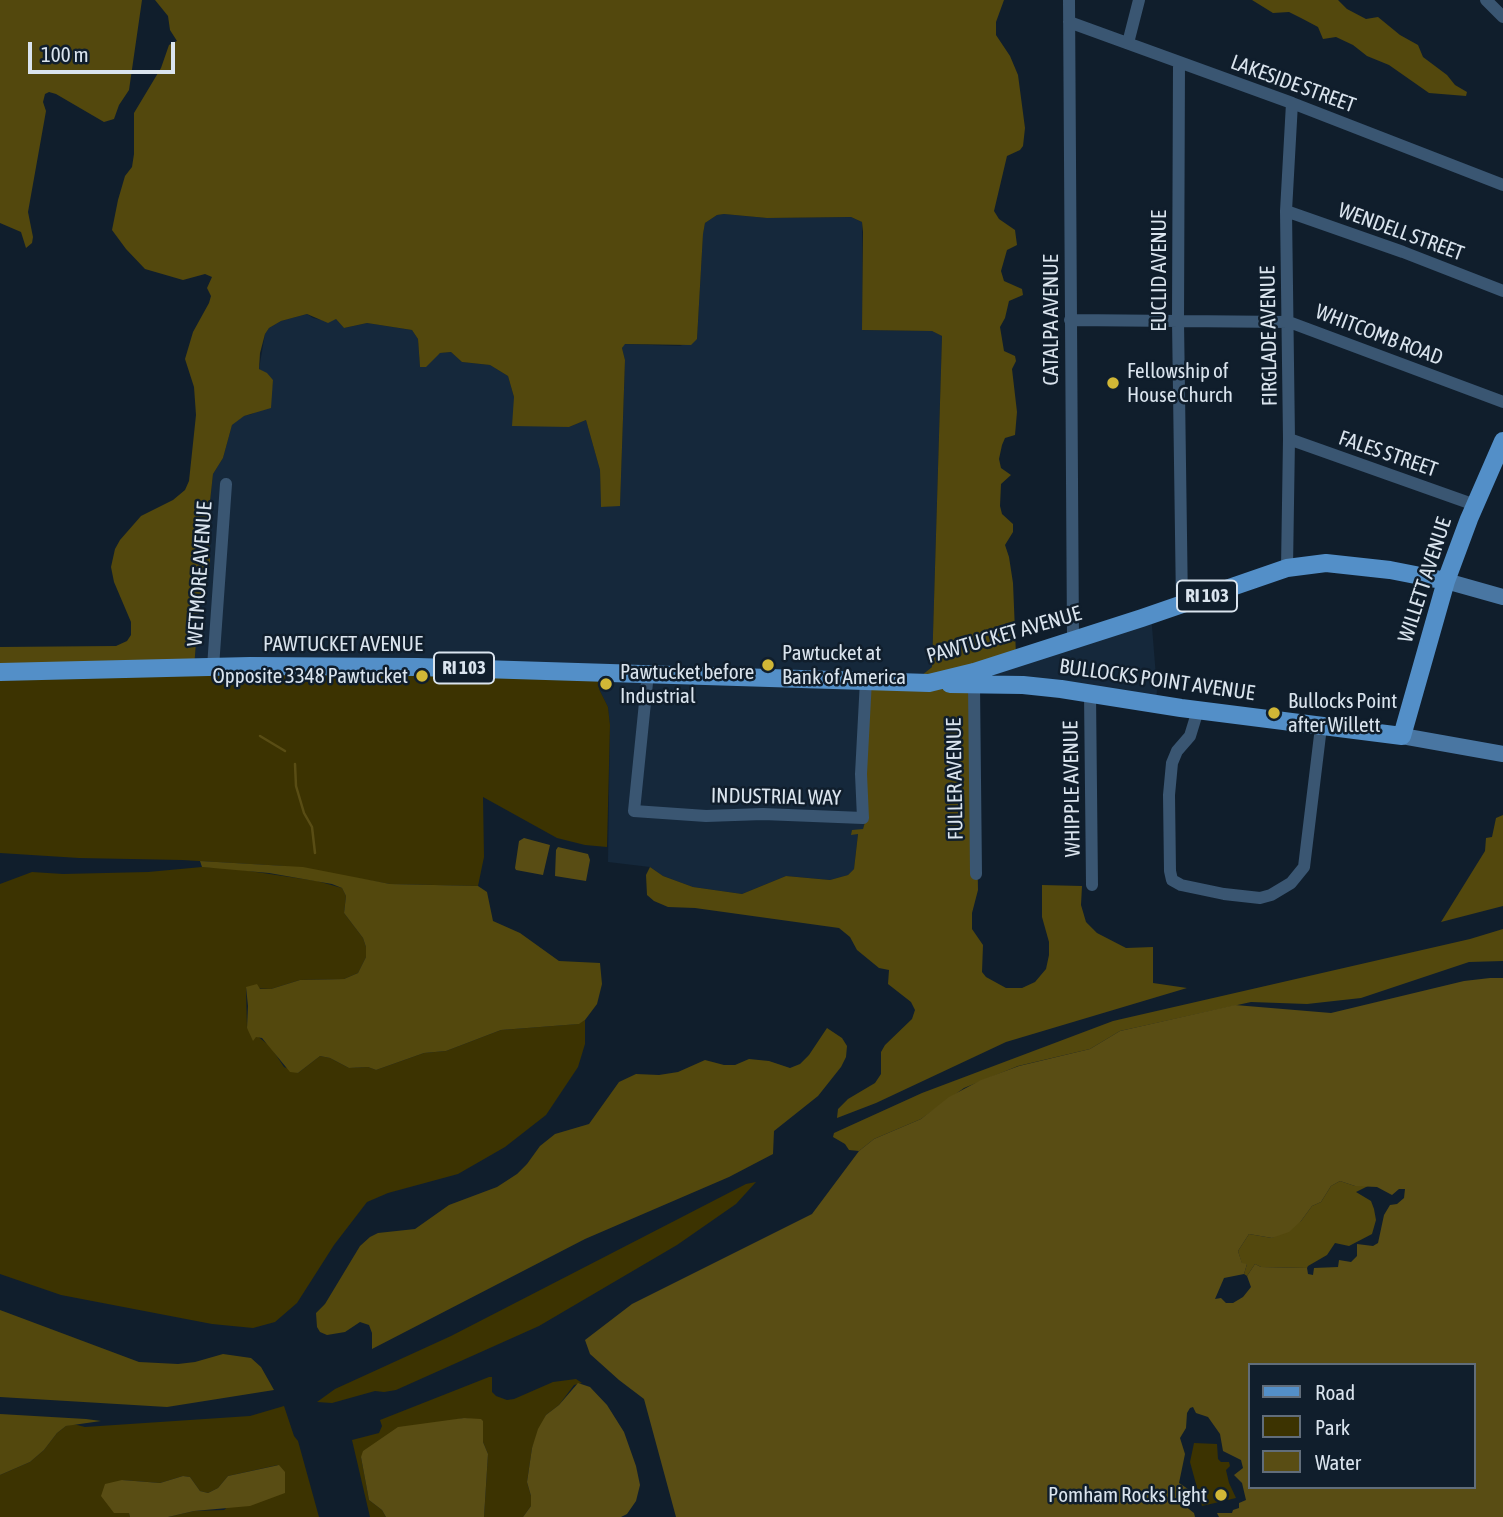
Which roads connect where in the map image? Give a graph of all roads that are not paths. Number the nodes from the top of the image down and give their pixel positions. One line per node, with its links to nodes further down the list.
1 (1069, 0): 5 (street, CATALPA AVENUE)
2 (1139, 0): 6 (street)
3 (1486, 0): 4 (street)
4 (1503, 17)
5 (1069, 22): 6 (street, LAKESIDE STREET); 12 (street, CATALPA AVENUE)
6 (1128, 43): 7 (street, LAKESIDE STREET)
7 (1179, 63): 8 (street, LAKESIDE STREET); 13 (street, EUCLID AVENUE)
8 (1292, 103): 9 (street, LAKESIDE STREET); 10 (street, FIRGLADE AVENUE)
9 (1503, 185)
10 (1286, 211): 11 (street, WENDELL STREET); 14 (street, FIRGLADE AVENUE)
11 (1503, 291)
12 (1070, 320): 13 (street, WHITCOMB ROAD); 25 (street, CATALPA AVENUE)
13 (1178, 321): 14 (street, WHITCOMB ROAD); 24 (street, EUCLID AVENUE)
14 (1289, 321): 15 (street, WHITCOMB ROAD); 16 (street, FIRGLADE AVENUE)
15 (1503, 402)
16 (1289, 439): 20 (street, FALES STREET); 21 (street, FIRGLADE AVENUE)
17 (1503, 441): 18 (main road, WILLETT AVENUE)
18 (1497, 469): 20 (main road, WILLETT AVENUE)
19 (226, 484): 27 (street, WETMORE AVENUE)
20 (1475, 505): 22 (main road, WILLETT AVENUE)
21 (1287, 568): 22 (main road, PAWTUCKET AVENUE / RI 103); 24 (main road, PAWTUCKET AVENUE / RI 103)
22 (1446, 581): 23 (main road, PAWTUCKET AVENUE); 37 (main road, WILLETT AVENUE)
23 (1503, 597)
24 (1182, 604): 25 (main road, PAWTUCKET AVENUE / RI 103)
25 (1073, 639): 26 (main road, PAWTUCKET AVENUE / RI 103)
26 (1022, 656): 30 (main road, PAWTUCKET AVENUE / RI 103); 33 (main road)
27 (213, 667): 28 (main road, PAWTUCKET AVENUE / RI 103); 29 (main road, PAWTUCKET AVENUE / RI 103)
28 (0, 672)
29 (648, 673): 31 (main road, PAWTUCKET AVENUE / RI 103); 31 (street, INDUSTRIAL WAY)
30 (974, 678): 32 (main road, BULLOCKS POINT AVENUE / RI 103); 33 (main road, BULLOCKS POINT AVENUE / RI 103); 39 (street, FULLER AVENUE)
31 (866, 680): 32 (main road, PAWTUCKET AVENUE / RI 103)
32 (929, 683)
33 (1023, 685): 34 (main road, BULLOCKS POINT AVENUE / RI 103)
34 (1090, 693): 35 (main road, BULLOCKS POINT AVENUE / RI 103); 40 (street, WHIPPLE AVENUE)
35 (1198, 710): 36 (main road, BULLOCKS POINT AVENUE / RI 103); 36 (street)
36 (1321, 727): 37 (main road, BULLOCKS POINT AVENUE / RI 103)
37 (1402, 736): 38 (main road, BULLOCKS POINT AVENUE)
38 (1503, 754)
39 (976, 874)
40 (1092, 886)

